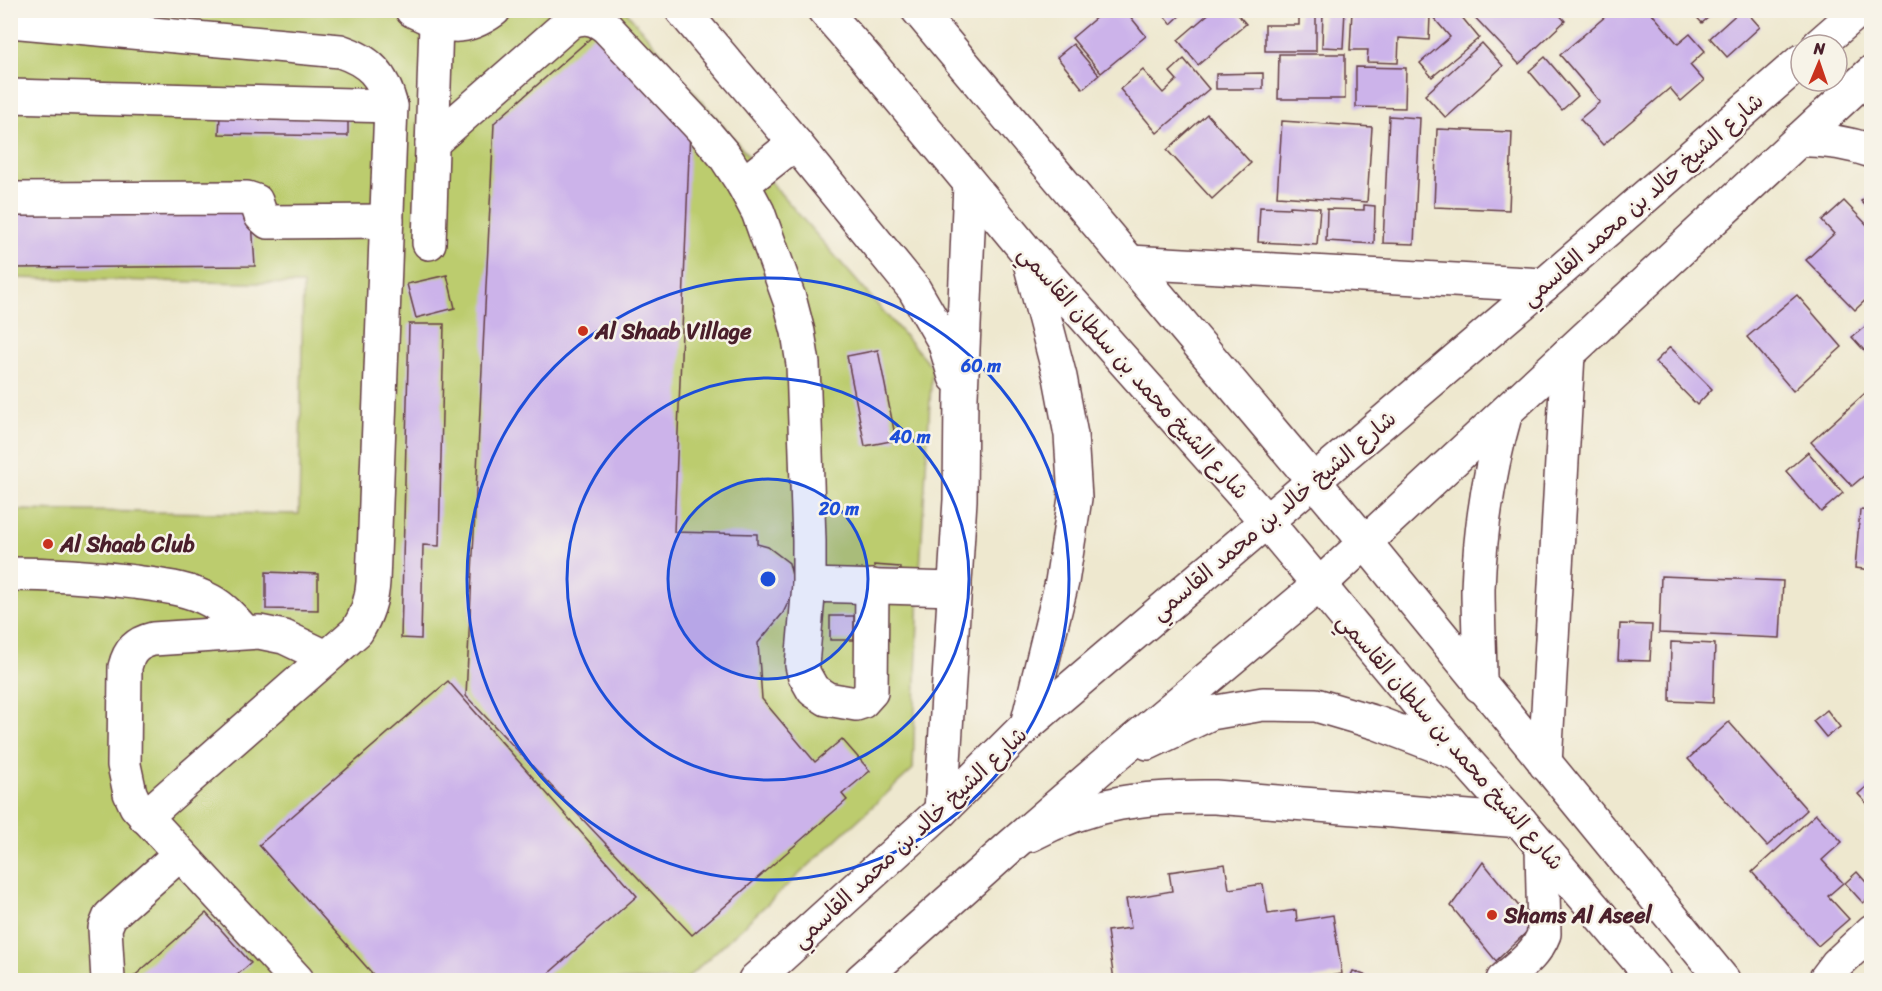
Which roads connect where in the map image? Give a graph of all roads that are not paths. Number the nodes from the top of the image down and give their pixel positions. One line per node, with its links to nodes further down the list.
1 (494, 10): 5 (main road)
2 (682, 10): 13 (main road)
3 (824, 10): 16 (main road, شارع الشيخ محمد بن سلطان القاسمي)
4 (918, 10): 21 (main road)
5 (424, 17): 12 (main road)
6 (10, 21): 10 (main road)
7 (1789, 71): 22 (main road, شارع الشيخ خالد بن محمد القاسمي)
8 (1872, 72): 11 (main road)
9 (10, 96): 10 (main road)
10 (391, 106): 18 (main road)
11 (1798, 140): 14 (main road); 23 (main road)
12 (432, 143): 15 (main road); 19 (main road)
13 (795, 143): 15 (main road); 24 (main road)
14 (1872, 151)
15 (743, 184): 30 (main road)
16 (970, 184): 20 (main road, شارع الشيخ محمد بن سلطان القاسمي); 24 (main road)
17 (10, 199): 18 (main road)
18 (387, 221): 35 (main road)
19 (429, 243)
20 (1027, 252): 27 (main road, شارع الشيخ محمد بن سلطان القاسمي); 37 (main road)
21 (1130, 262): 22 (main road); 26 (main road)
22 (1544, 285): 26 (main road, شارع الشيخ خالد بن محمد القاسمي)
23 (1568, 354): 25 (main road); 40 (main road)
24 (962, 396): 33 (main road)
25 (1506, 412): 28 (main road); 36 (main road)
26 (1313, 481): 27 (main road, شارع الشيخ خالد بن محمد القاسمي); 28 (main road)
27 (1266, 521): 32 (main road, شارع الشيخ محمد بن سلطان القاسمي); 37 (main road, شارع الشيخ خالد بن محمد القاسمي)
28 (1365, 542): 32 (main road); 36 (main road)
29 (10, 574): 34 (main road)
30 (809, 585): 31 (main road); 31 (main road)
31 (872, 586): 33 (main road)
32 (1318, 586): 38 (main road, شارع الشيخ محمد بن سلطان القاسمي); 39 (main road)
33 (955, 589): 41 (main road)
34 (245, 632): 35 (main road); 42 (main road)
35 (326, 657): 42 (main road)
36 (1480, 686): 40 (main road)
37 (1027, 725): 41 (main road, شارع الشيخ خالد بن محمد القاسمي)
38 (1460, 754): 39 (main road); 43 (main road, شارع الشيخ محمد بن سلطان القاسمي)
39 (1109, 761): 44 (main road)
40 (1545, 764): 54 (main road)
41 (941, 811): 50 (main road, شارع الشيخ خالد بن محمد القاسمي)
42 (145, 817): 46 (main road)
43 (1520, 821): 44 (main road); 45 (main road, شارع الشيخ محمد بن سلطان القاسمي)
44 (1012, 845): 51 (main road)
45 (1542, 848): 52 (main road); 53 (main road, شارع الشيخ محمد بن سلطان القاسمي)
46 (180, 854): 48 (main road); 49 (main road)
47 (1872, 931): 55 (main road)
48 (108, 981)
49 (297, 981)
50 (755, 981)
51 (861, 981)
52 (1503, 981)
53 (1655, 981)
54 (1724, 981)
55 (1825, 981)

